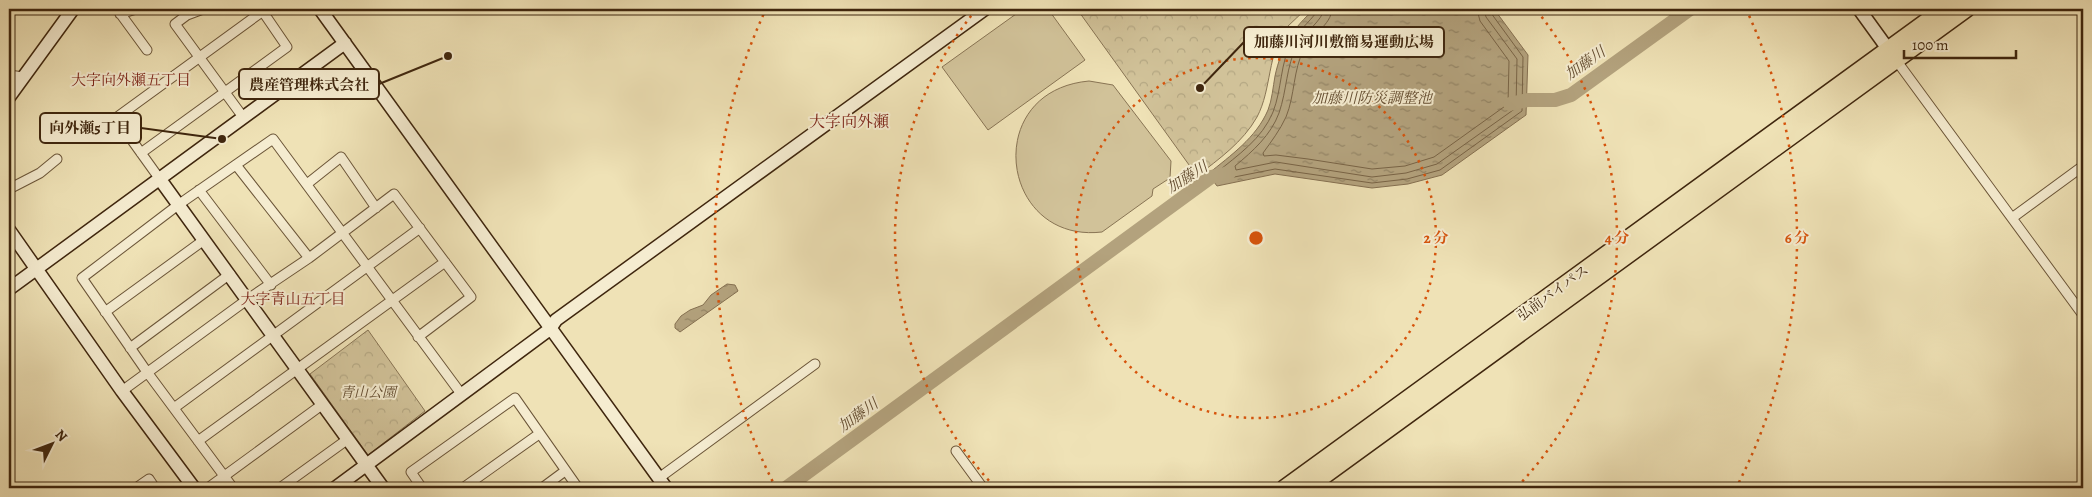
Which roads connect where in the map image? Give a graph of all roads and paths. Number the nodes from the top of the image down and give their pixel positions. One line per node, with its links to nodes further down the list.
1 (73, 9): 16 (street)
2 (136, 9): 10 (street)
3 (203, 9): 14 (street)
4 (320, 9): 11 (street)
5 (984, 9): 46 (street)
6 (1859, 9): 13 (street)
7 (1943, 9): 13 (highway, 弘前バイパス)
8 (1966, 9): 13 (highway, 弘前バイパス)
9 (262, 10): 14 (street); 17 (street)
10 (118, 11): 12 (street)
11 (344, 43): 19 (street); 46 (street)
12 (147, 50)
13 (1892, 54): 30 (street); 65 (highway, 弘前バイパス)
14 (200, 56): 17 (street); 20 (street)
15 (9, 75): 16 (street)
16 (23, 77): 18 (street)
17 (225, 92): 19 (street); 20 (street)
18 (9, 97)
19 (244, 117): 24 (street)
20 (141, 153): 24 (street)
21 (56, 159): 26 (street)
22 (236, 165): 25 (street); 27 (street); 35 (street)
23 (2083, 166): 30 (street)
24 (159, 178): 28 (street); 38 (street)
25 (307, 184): 29 (street); 33 (street)
26 (9, 189)
27 (200, 190): 28 (street); 40 (street)
28 (178, 205): 34 (street); 44 (street)
29 (376, 208): 31 (street); 33 (street)
30 (2012, 218): 45 (street)
31 (420, 228): 36 (street); 37 (street)
32 (9, 230): 38 (street)
33 (343, 232): 35 (street); 37 (street)
34 (204, 240): 39 (street); 44 (street)
35 (309, 258): 40 (street)
36 (445, 262): 43 (street); 48 (street)
37 (367, 267): 43 (street); 47 (street)
38 (36, 269): 41 (street); 53 (street)
39 (230, 274): 42 (street); 49 (street)
40 (271, 285): 42 (street)
41 (9, 289)
42 (248, 300): 47 (street); 52 (street)
43 (393, 302): 48 (street); 51 (street)
44 (105, 312): 49 (street)
45 (2083, 315)
46 (550, 330): 54 (street); 64 (street)
47 (274, 334): 51 (street); 56 (street)
48 (418, 337): 54 (street)
49 (130, 348): 52 (street)
50 (815, 364): 64 (street)
51 (299, 369): 55 (street); 59 (street)
52 (148, 372): 53 (street); 56 (street)
53 (122, 391): 68 (street)
54 (462, 395): 61 (street)
55 (323, 404): 58 (street); 63 (street)
56 (174, 408): 59 (street)
57 (539, 434): 62 (street); 74 (street); 75 (street)
58 (348, 439): 61 (street); 71 (street)
59 (198, 441): 63 (street)
60 (956, 451): 78 (street)
61 (366, 466): 72 (street); 73 (street)
62 (565, 471): 76 (street); 77 (street)
63 (224, 476): 69 (street); 70 (street)
64 (662, 483)
65 (1298, 486)
66 (136, 488): 67 (street)
67 (155, 488)
68 (194, 488)
69 (208, 488)
70 (233, 488)
71 (280, 488)
72 (335, 488)
73 (383, 488)
74 (422, 488)
75 (463, 488)
76 (542, 488)
77 (578, 488)
78 (983, 488)

